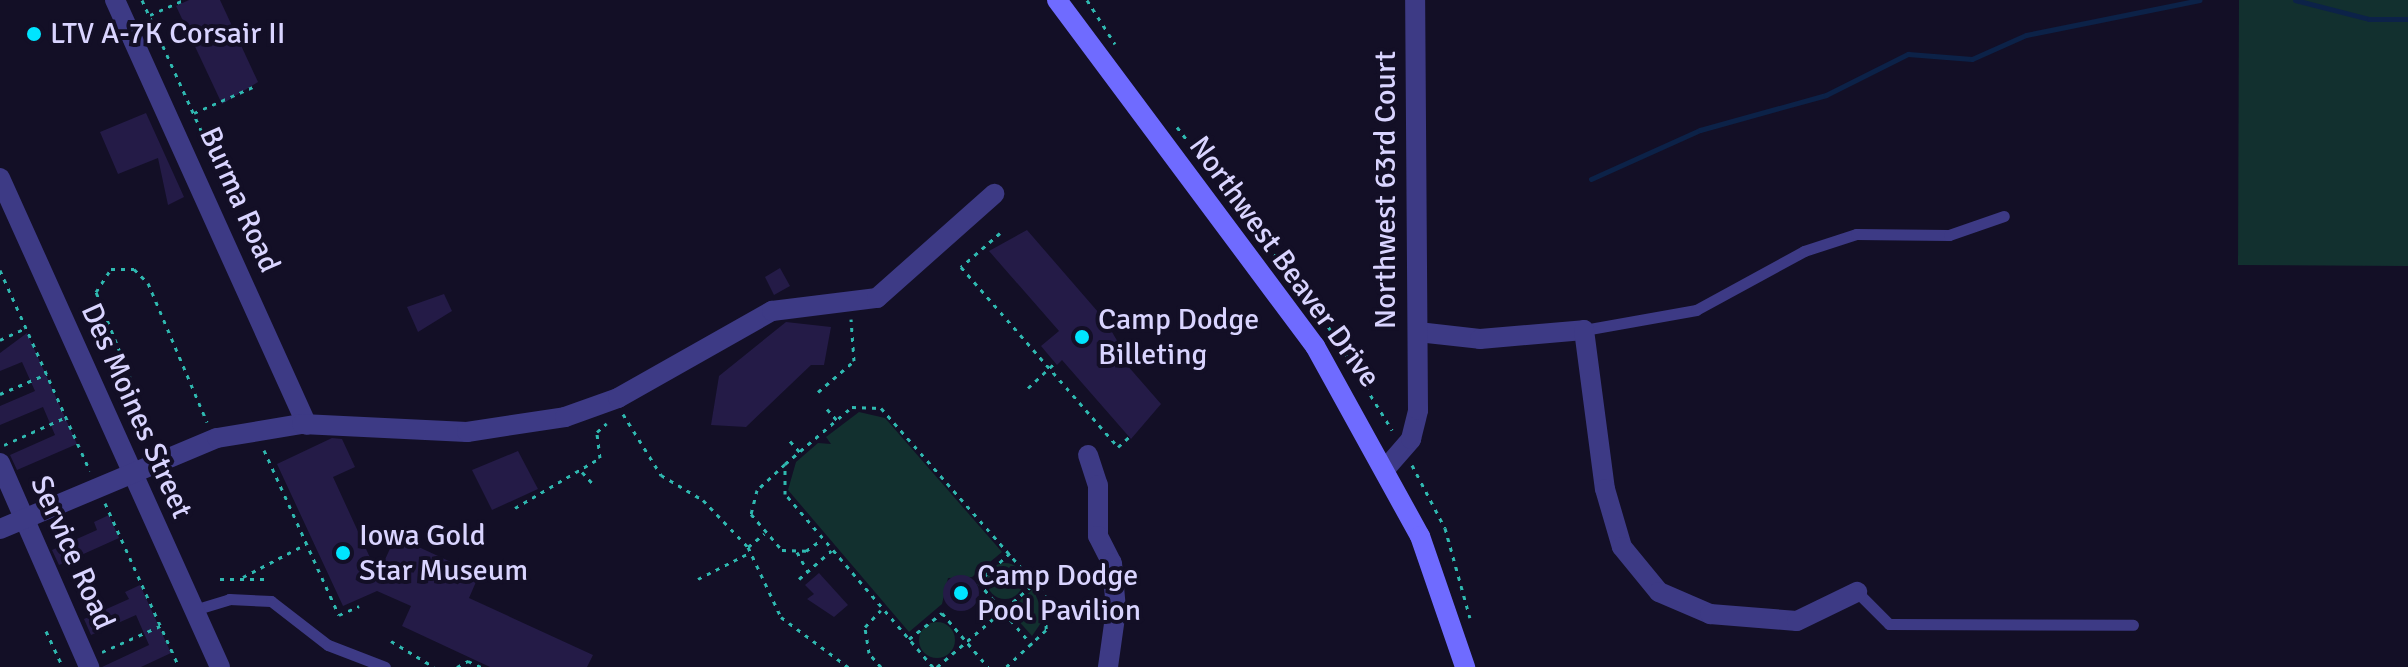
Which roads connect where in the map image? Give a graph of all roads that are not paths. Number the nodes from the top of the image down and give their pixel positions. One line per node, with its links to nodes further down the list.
1 (115, 0): 9 (street, Burma Road)
2 (1057, 0): 12 (main road, Northwest Beaver Drive)
3 (1415, 0): 8 (street, Northwest 63rd Court)
4 (0, 178): 13 (street, Des Moines Street)
5 (994, 194): 9 (street)
6 (2004, 216): 7 (lane)
7 (1584, 330): 8 (street); 16 (street)
8 (1418, 332): 12 (street, Northwest 63rd Court)
9 (307, 425): 13 (street)
10 (1088, 455): 22 (street)
11 (0, 463): 14 (street, Service Road)
12 (1387, 467): 23 (main road, Northwest Beaver Drive)
13 (129, 470): 14 (street); 17 (street, Des Moines Street)
14 (25, 519): 15 (street); 19 (street, Service Road)
15 (0, 529)
16 (1857, 592): 18 (lane)
17 (194, 610): 20 (street, Des Moines Street); 21 (lane)
18 (2133, 625)
19 (88, 663)
20 (220, 667)
21 (385, 667)
22 (1108, 667)
23 (1465, 667)

